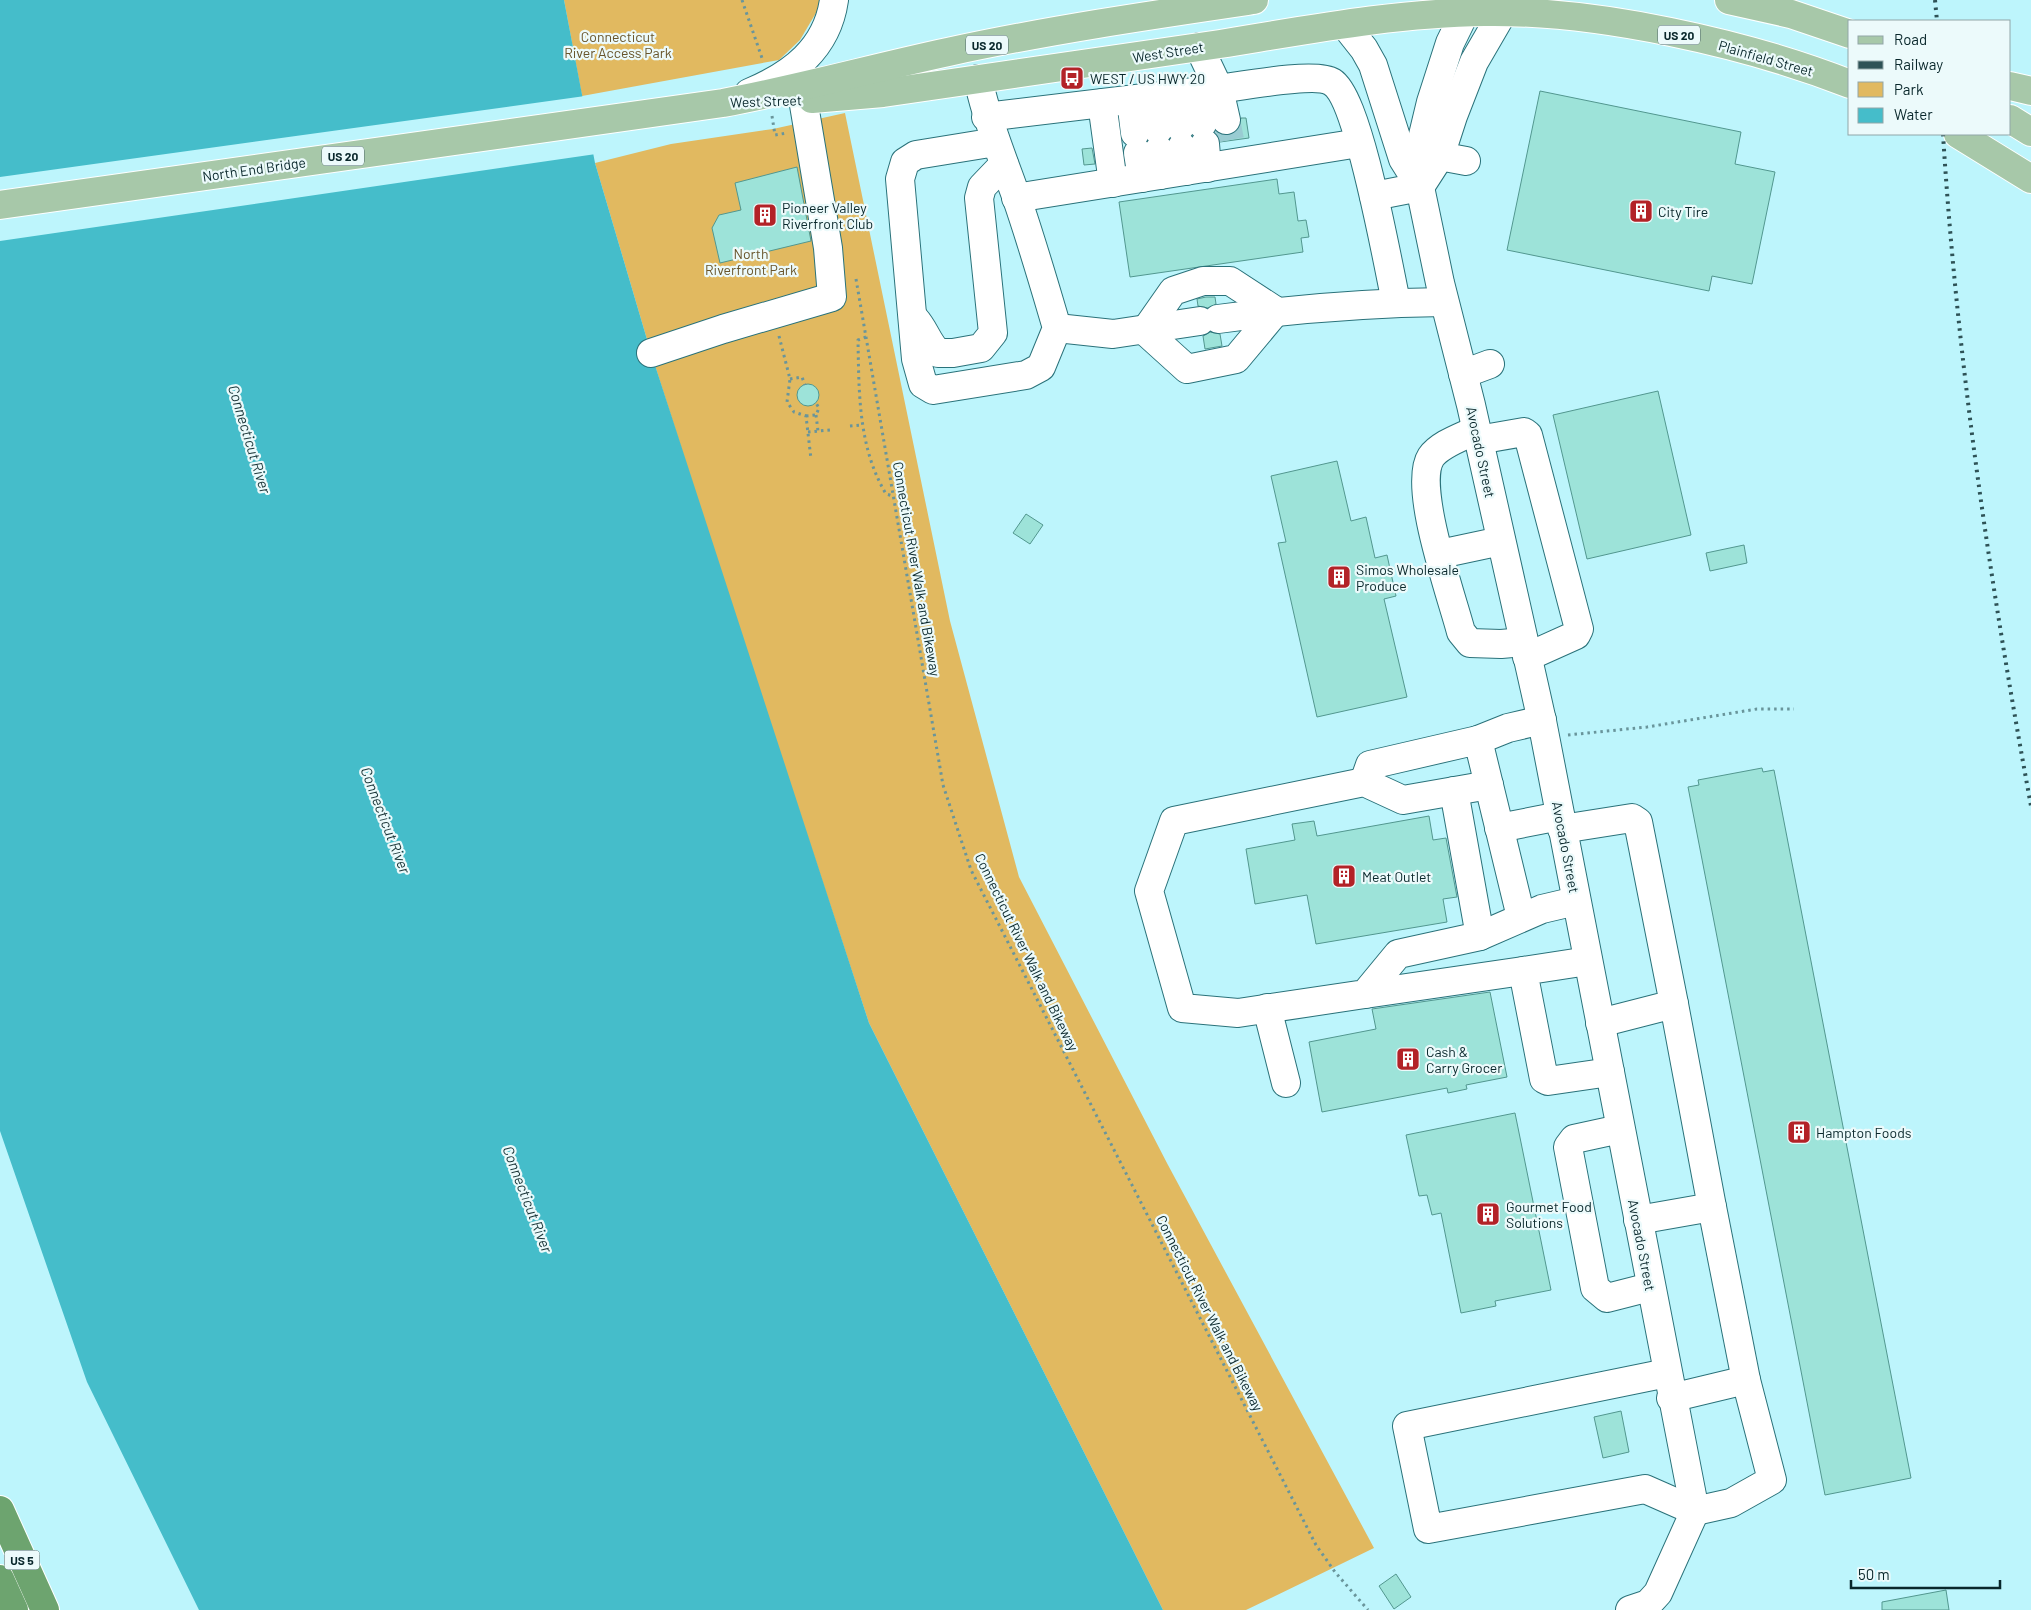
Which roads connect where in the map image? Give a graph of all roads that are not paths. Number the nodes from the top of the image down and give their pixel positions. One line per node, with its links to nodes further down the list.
1 (834, 0): 16 (street)
2 (1254, 0): 9 (main road, West Street / US 20)
3 (1729, 0): 7 (main road)
4 (1468, 6): 5 (main road, Plainfield Street / US 20); 6 (main road, West Street / US 20); 26 (street, Avocado Street)
5 (1506, 6): 11 (main road, Plainfield Street / US 20); 26 (street, Avocado Street)
6 (1345, 25): 8 (main road, West Street / US 20); 29 (street, Avocado Street)
7 (1848, 33)
8 (1199, 47): 10 (main road, West Street / US 20); 14 (street)
9 (972, 48): 10 (main road); 16 (main road, West Street / US 20)
10 (978, 80): 15 (main road, West Street / US 20); 19 (street)
11 (1848, 83)
12 (2011, 86): 13 (main road)
13 (2031, 91)
14 (1176, 95): 17 (street); 23 (street); 24 (street); 24 (street); 24 (street)
15 (803, 99): 16 (main road, West Street / US 20); 39 (street)
16 (723, 103): 18 (main road, West Street / US 20)
17 (1102, 103): 19 (street); 28 (street)
18 (686, 108): 32 (main road, North End Bridge / US 20)
19 (986, 117): 25 (street)
20 (2011, 120): 21 (main road)
21 (2031, 132)
22 (1960, 135): 27 (main road)
23 (1359, 143): 24 (street); 30 (street)
24 (1183, 148): 28 (street)
25 (1000, 153): 31 (street); 36 (street); 36 (street)
26 (1442, 157): 29 (street, Avocado Street)
27 (2031, 179)
28 (1113, 183): 31 (street)
29 (1420, 187): 30 (street); 34 (street, Avocado Street)
30 (1374, 196): 33 (street)
31 (1016, 198): 37 (street)
32 (0, 205)
33 (1396, 302): 34 (street); 35 (street)
34 (1444, 302): 41 (street, Avocado Street)
35 (1276, 311): 38 (street); 38 (street); 38 (street)
36 (912, 316): 37 (street)
37 (1057, 328): 38 (street)
38 (1145, 330)
39 (651, 353)
40 (1490, 364): 41 (street)
41 (1463, 374): 42 (street, Avocado Street)
42 (1477, 435): 43 (street, Avocado Street); 44 (street); 45 (street)
43 (1501, 541): 44 (street); 45 (street, Avocado Street)
44 (1440, 554): 45 (street)
45 (1526, 649): 46 (street, Avocado Street)
46 (1543, 729): 47 (street); 51 (street, Avocado Street)
47 (1478, 740): 48 (street); 49 (street)
48 (1364, 782): 50 (street); 60 (street)
49 (1489, 785): 50 (street); 52 (street)
50 (1454, 791): 55 (street)
51 (1561, 823): 52 (street); 53 (street, Avocado Street); 59 (street)
52 (1499, 828): 54 (street)
53 (1576, 901): 54 (street); 56 (street, Avocado Street)
54 (1521, 917): 55 (street)
55 (1480, 936): 58 (street)
56 (1588, 961): 57 (street); 61 (street, Avocado Street)
57 (1523, 971): 58 (street); 62 (street)
58 (1365, 994): 60 (street)
59 (1674, 1004): 61 (street); 65 (street)
60 (1267, 1008): 63 (street)
61 (1600, 1023): 62 (street, Avocado Street)
62 (1610, 1072): 64 (street, Avocado Street)
63 (1286, 1083)
64 (1620, 1129): 66 (street, Avocado Street); 67 (street)
65 (1712, 1208): 66 (street); 68 (street)
66 (1638, 1220): 67 (street, Avocado Street)
67 (1650, 1287): 69 (street, Avocado Street)
68 (1746, 1380): 69 (street); 71 (street)
69 (1669, 1386): 71 (street, Avocado Street); 71 (street)
70 (0, 1510): 75 (highway, US 5)
71 (1695, 1512): 73 (street)
72 (0, 1579): 74 (highway, US 5)
73 (1637, 1609)
74 (14, 1610)
75 (46, 1610)

